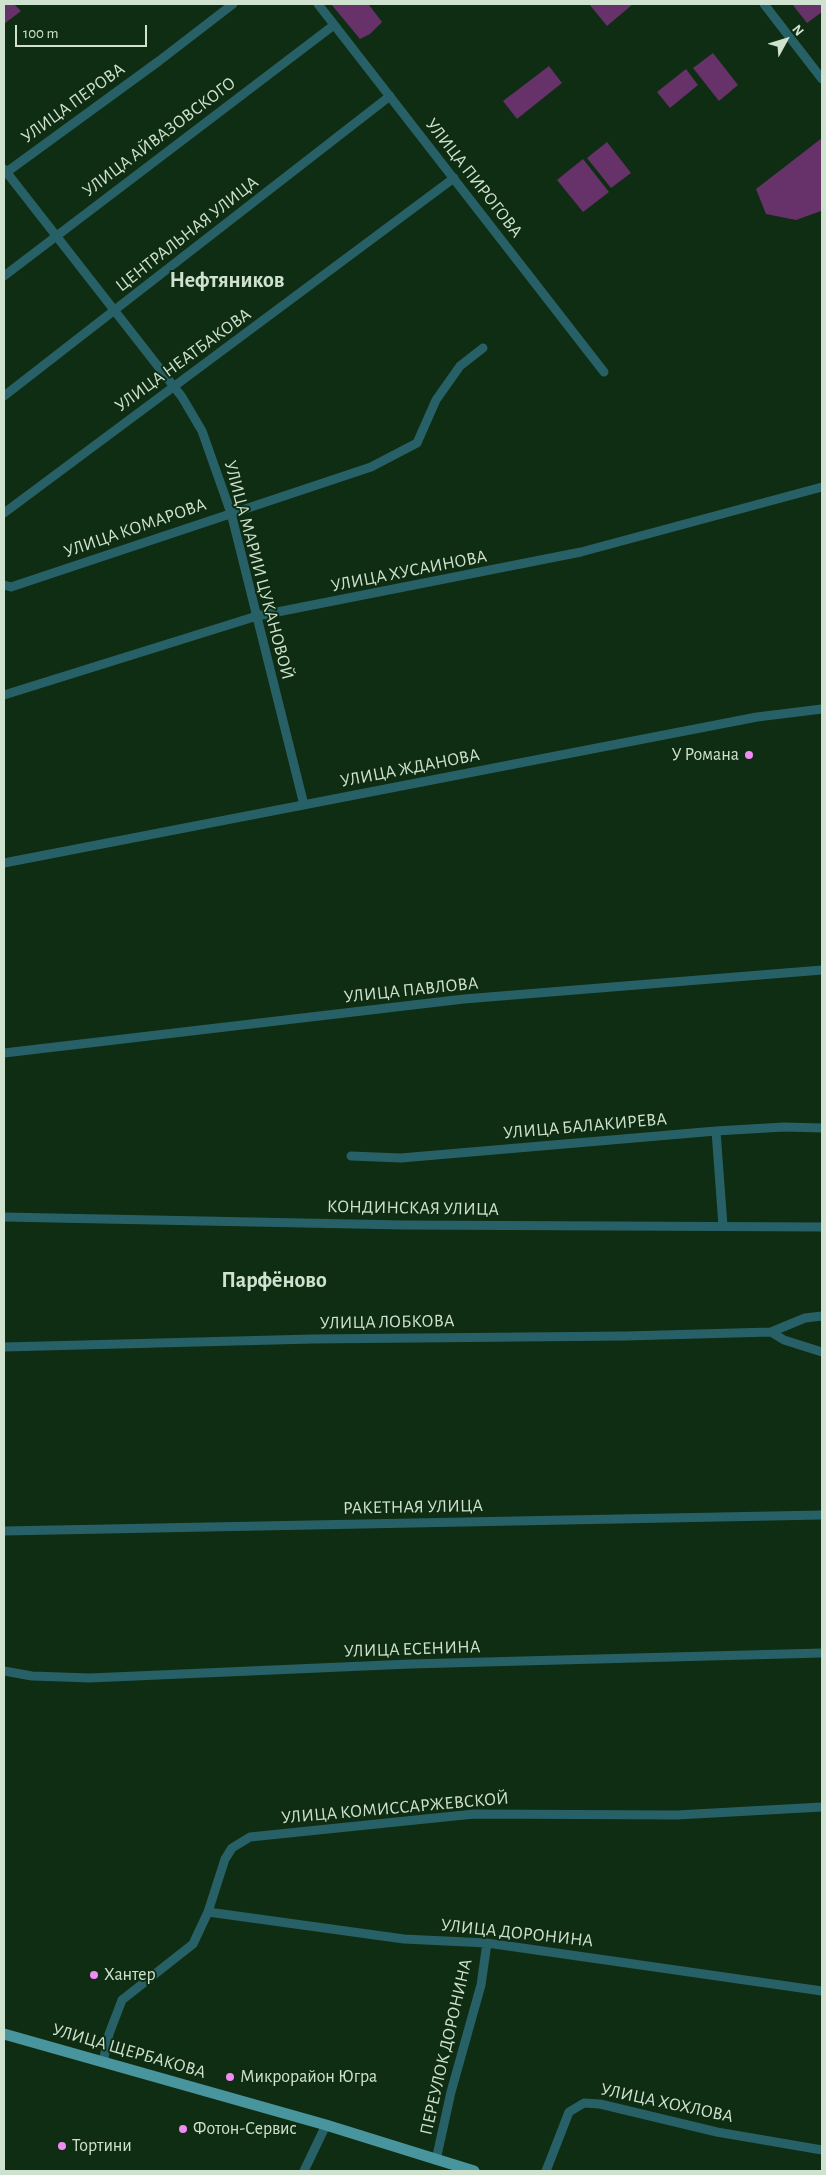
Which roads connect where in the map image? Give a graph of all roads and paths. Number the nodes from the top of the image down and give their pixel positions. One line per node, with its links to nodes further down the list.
1 (233, 4): 7 (street, УЛИЦА ПЕРОВА)
2 (318, 4): 4 (street, УЛИЦА ПИРОГОВА)
3 (764, 4): 5 (street)
4 (334, 25): 6 (street, УЛИЦА ПИРОГОВА); 9 (street, УЛИЦА АЙВАЗОВСКОГО)
5 (822, 79)
6 (390, 96): 8 (street, УЛИЦА ПИРОГОВА); 11 (street, ЦЕНТРАЛЬНАЯ УЛИЦА)
7 (5, 172): 9 (street, УЛИЦА МАРИИ ЦУКАНОВОЙ)
8 (454, 178): 13 (street, УЛИЦА ПИРОГОВА); 14 (street, УЛИЦА НЕАТБАКОВА)
9 (56, 235): 10 (street, УЛИЦА АЙВАЗОВСКОГО); 11 (street, УЛИЦА МАРИИ ЦУКАНОВОЙ)
10 (4, 276)
11 (115, 311): 14 (street, УЛИЦА МАРИИ ЦУКАНОВОЙ); 15 (street, ЦЕНТРАЛЬНАЯ УЛИЦА)
12 (483, 348): 18 (street, УЛИЦА КОМАРОВА)
13 (604, 372)
14 (174, 387): 17 (street, УЛИЦА НЕАТБАКОВА); 18 (street, УЛИЦА МАРИИ ЦУКАНОВОЙ)
15 (4, 396)
16 (822, 487): 20 (street, УЛИЦА ХУСАИНОВА)
17 (4, 513)
18 (231, 513): 19 (street, УЛИЦА КОМАРОВА); 20 (street, УЛИЦА МАРИИ ЦУКАНОВОЙ)
19 (4, 585)
20 (257, 616): 21 (street, УЛИЦА ХУСАИНОВА); 23 (street, УЛИЦА МАРИИ ЦУКАНОВОЙ)
21 (4, 695)
22 (822, 709): 23 (street, УЛИЦА ЖДАНОВА)
23 (304, 805): 24 (street, УЛИЦА ЖДАНОВА)
24 (4, 863)
25 (822, 970): 26 (street, УЛИЦА ПАВЛОВА)
26 (4, 1053)
27 (822, 1128): 28 (street, УЛИЦА БАЛАКИРЕВА)
28 (716, 1131): 29 (street, УЛИЦА БАЛАКИРЕВА); 31 (street)
29 (351, 1156)
30 (4, 1217): 31 (street, КОНДИНСКАЯ УЛИЦА)
31 (722, 1226): 32 (street, КОНДИНСКАЯ УЛИЦА)
32 (822, 1227)
33 (822, 1316): 34 (street, УЛИЦА ЛОБКОВА)
34 (771, 1332): 35 (street, УЛИЦА ЛОБКОВА); 36 (street, УЛИЦА ЛОБКОВА)
35 (4, 1347)
36 (822, 1352)
37 (822, 1515): 38 (street, РАКЕТНАЯ УЛИЦА)
38 (4, 1531)
39 (822, 1653): 40 (street, УЛИЦА ЕСЕНИНА)
40 (4, 1670)
41 (822, 1807): 42 (street, УЛИЦА КОМИССАРЖЕВСКОЙ)
42 (208, 1912): 43 (street, УЛИЦА ДОРОНИНА); 46 (street, УЛИЦА КОМИССАРЖЕВСКОЙ)
43 (487, 1942): 44 (street, УЛИЦА ДОРОНИНА); 49 (street, ПЕРЕУЛОК ДОРОНИНА)
44 (822, 1991)
45 (4, 2034): 46 (main road, УЛИЦА ЩЕРБАКОВА)
46 (103, 2062): 47 (main road, УЛИЦА ЩЕРБАКОВА)
47 (326, 2125): 49 (main road, УЛИЦА ЩЕРБАКОВА); 50 (street)
48 (822, 2150): 52 (street, УЛИЦА ХОХЛОВА)
49 (436, 2160): 51 (main road, УЛИЦА ЩЕРБАКОВА)
50 (304, 2171)
51 (474, 2171)
52 (546, 2171)

